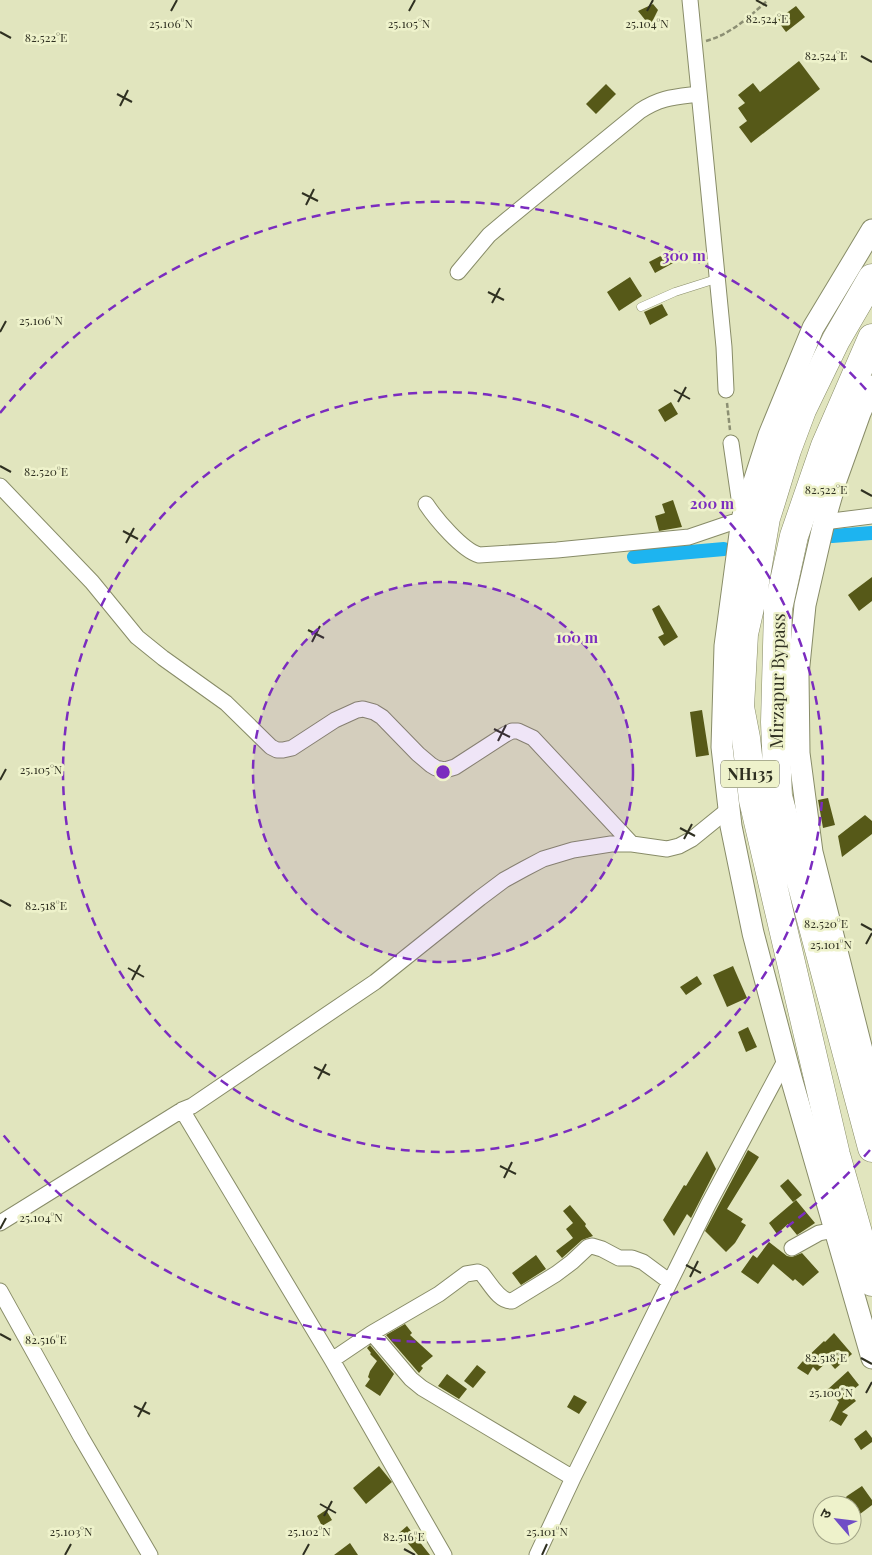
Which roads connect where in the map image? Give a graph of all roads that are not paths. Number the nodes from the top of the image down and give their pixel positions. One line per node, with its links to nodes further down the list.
1 (690, 0): 2 (street)
2 (699, 94): 4 (street); 6 (street)
3 (872, 230): 15 (street)
4 (458, 272)
5 (872, 278): 27 (highway, NH135)
6 (716, 279): 7 (lane); 10 (street)
7 (641, 307)
8 (872, 338): 22 (highway, Mirzapur Bypass / NH135)
9 (872, 386): 16 (street)
10 (726, 390)
11 (731, 444): 15 (street)
12 (0, 486): 18 (street)
13 (426, 504): 15 (street)
14 (872, 516): 16 (street)
15 (742, 519): 17 (street)
16 (824, 522): 20 (street)
17 (729, 809): 18 (street); 19 (street)
18 (632, 844): 21 (street)
19 (783, 1065): 24 (street); 26 (street)
20 (872, 1090)
21 (182, 1110): 23 (street); 31 (street)
22 (872, 1148)
23 (0, 1223)
24 (836, 1230): 25 (street); 30 (street)
25 (792, 1248)
26 (670, 1282): 29 (street); 32 (street)
27 (872, 1282)
28 (0, 1290): 33 (street)
29 (372, 1333): 31 (street); 32 (street)
30 (872, 1358)
31 (332, 1360): 34 (street)
32 (572, 1478): 35 (street)
33 (150, 1555)
34 (444, 1555)
35 (537, 1555)

